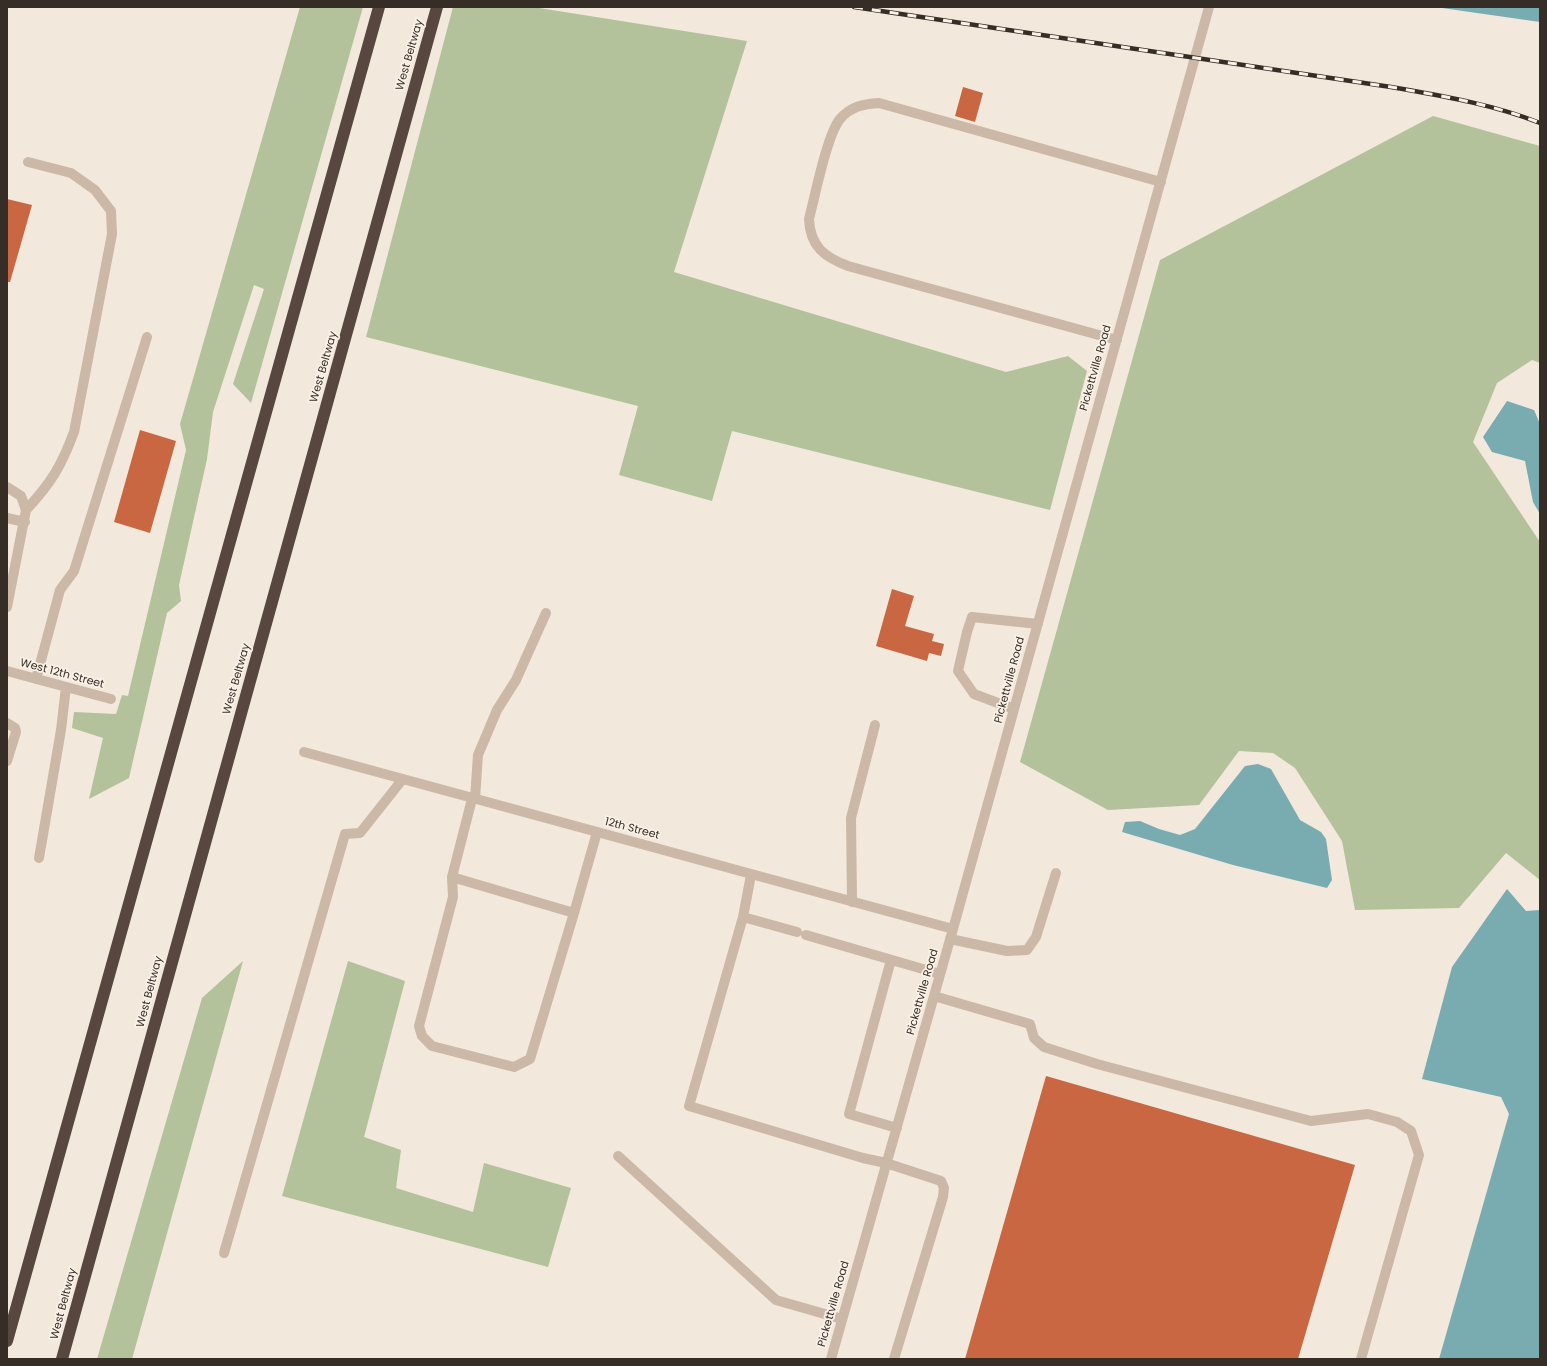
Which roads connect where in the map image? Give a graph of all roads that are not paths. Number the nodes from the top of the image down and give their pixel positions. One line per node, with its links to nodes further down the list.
1 (379, 7): 43 (highway)
2 (437, 7): 44 (highway, West Beltway)
3 (1209, 7): 5 (street, Pickettville Road)
4 (28, 162): 9 (street)
5 (1161, 182): 7 (street, Pickettville Road); 7 (street)
6 (147, 337): 16 (street)
7 (1117, 340): 14 (street, Pickettville Road)
8 (7, 487): 9 (street)
9 (26, 510): 11 (street)
10 (7, 518): 11 (street)
11 (25, 522): 12 (street)
12 (7, 606)
13 (546, 613): 25 (street)
14 (1038, 624): 19 (street, Pickettville Road); 19 (street)
15 (7, 671): 16 (street, West 12th Street)
16 (36, 679): 17 (street, West 12th Street)
17 (66, 687): 18 (street, West 12th Street); 27 (street)
18 (111, 699)
19 (1014, 709): 34 (street, Pickettville Road)
20 (7, 723): 23 (street)
21 (874, 725): 31 (street)
22 (304, 752): 24 (street, 12th Street)
23 (7, 761)
24 (402, 780): 25 (street, 12th Street); 41 (street)
25 (473, 799): 26 (street, 12th Street); 30 (street)
26 (597, 832): 29 (street, 12th Street); 32 (street)
27 (39, 858)
28 (1056, 873): 34 (street, 12th Street)
29 (751, 875): 31 (street, 12th Street); 33 (street)
30 (452, 877): 32 (street); 32 (street)
31 (852, 902): 34 (street, 12th Street)
32 (574, 913)
33 (742, 917): 35 (street); 40 (street)
34 (952, 934): 36 (street, Pickettville Road)
35 (891, 960): 36 (street); 38 (street)
36 (940, 974): 37 (street, Pickettville Road)
37 (934, 996): 38 (street, Pickettville Road); 47 (street)
38 (896, 1128): 40 (street, Pickettville Road)
39 (618, 1156): 42 (street)
40 (886, 1163): 42 (street, Pickettville Road); 46 (street)
41 (224, 1253)
42 (842, 1319): 45 (street, Pickettville Road)
43 (7, 1342)
44 (62, 1359)
45 (831, 1359)
46 (894, 1359)
47 (1360, 1359)

